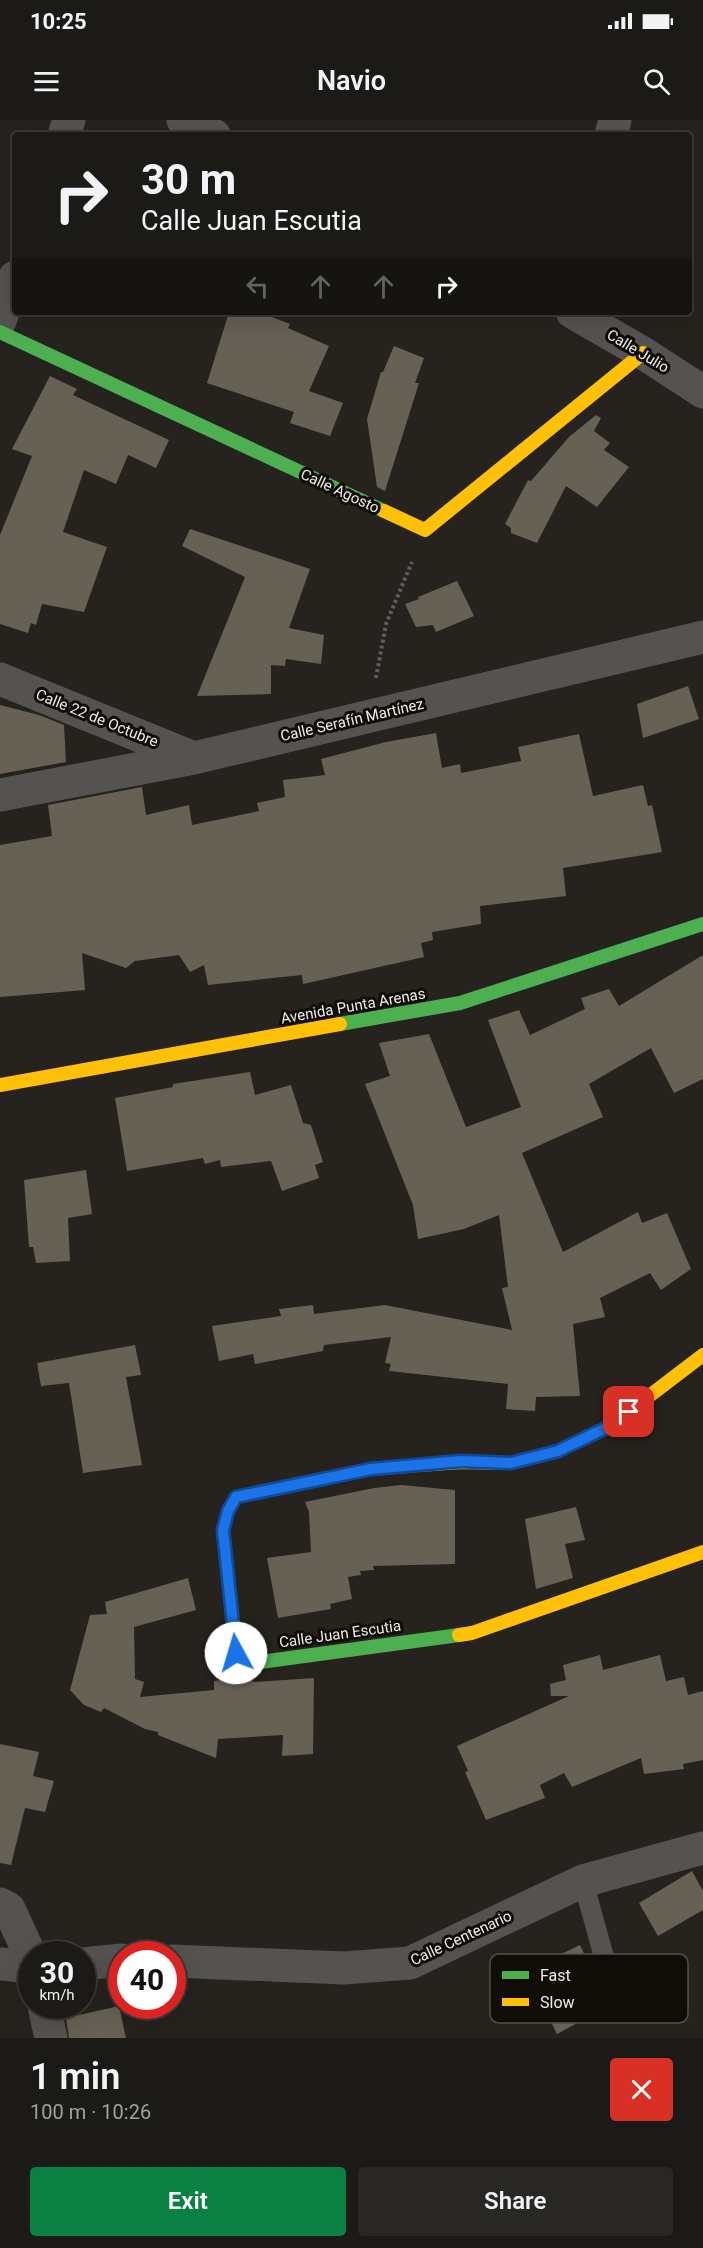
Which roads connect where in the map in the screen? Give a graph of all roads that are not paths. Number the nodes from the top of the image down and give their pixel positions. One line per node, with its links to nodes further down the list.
1 (183, 120): 2 (street)
2 (208, 132)
3 (12, 286): 5 (street)
4 (577, 315): 7 (street, Calle Julio)
5 (0, 321)
6 (0, 332): 7 (street, Calle Agosto)
7 (643, 353): 8 (street, Calle Julio)
8 (703, 392)
9 (703, 637): 11 (street, Calle Serafín Martínez)
10 (0, 679): 11 (street, Calle 22 de Octubre)
11 (194, 758): 12 (street, Calle Serafín Martínez)
12 (0, 795)
13 (703, 924): 14 (street, Avenida Punta Arenas)
14 (0, 1085)
15 (703, 1355): 16 (street, Calle Juan Escutia)
16 (703, 1552)
17 (703, 1848): 18 (street, Calle Centenario)
18 (583, 1881): 21 (lane); 22 (street, Calle Centenario)
19 (0, 1904): 20 (street)
20 (24, 1941)
21 (603, 1954)
22 (186, 1962)
23 (0, 1964): 24 (street)
24 (18, 1966)
25 (47, 2019): 26 (street)
26 (51, 2038)

